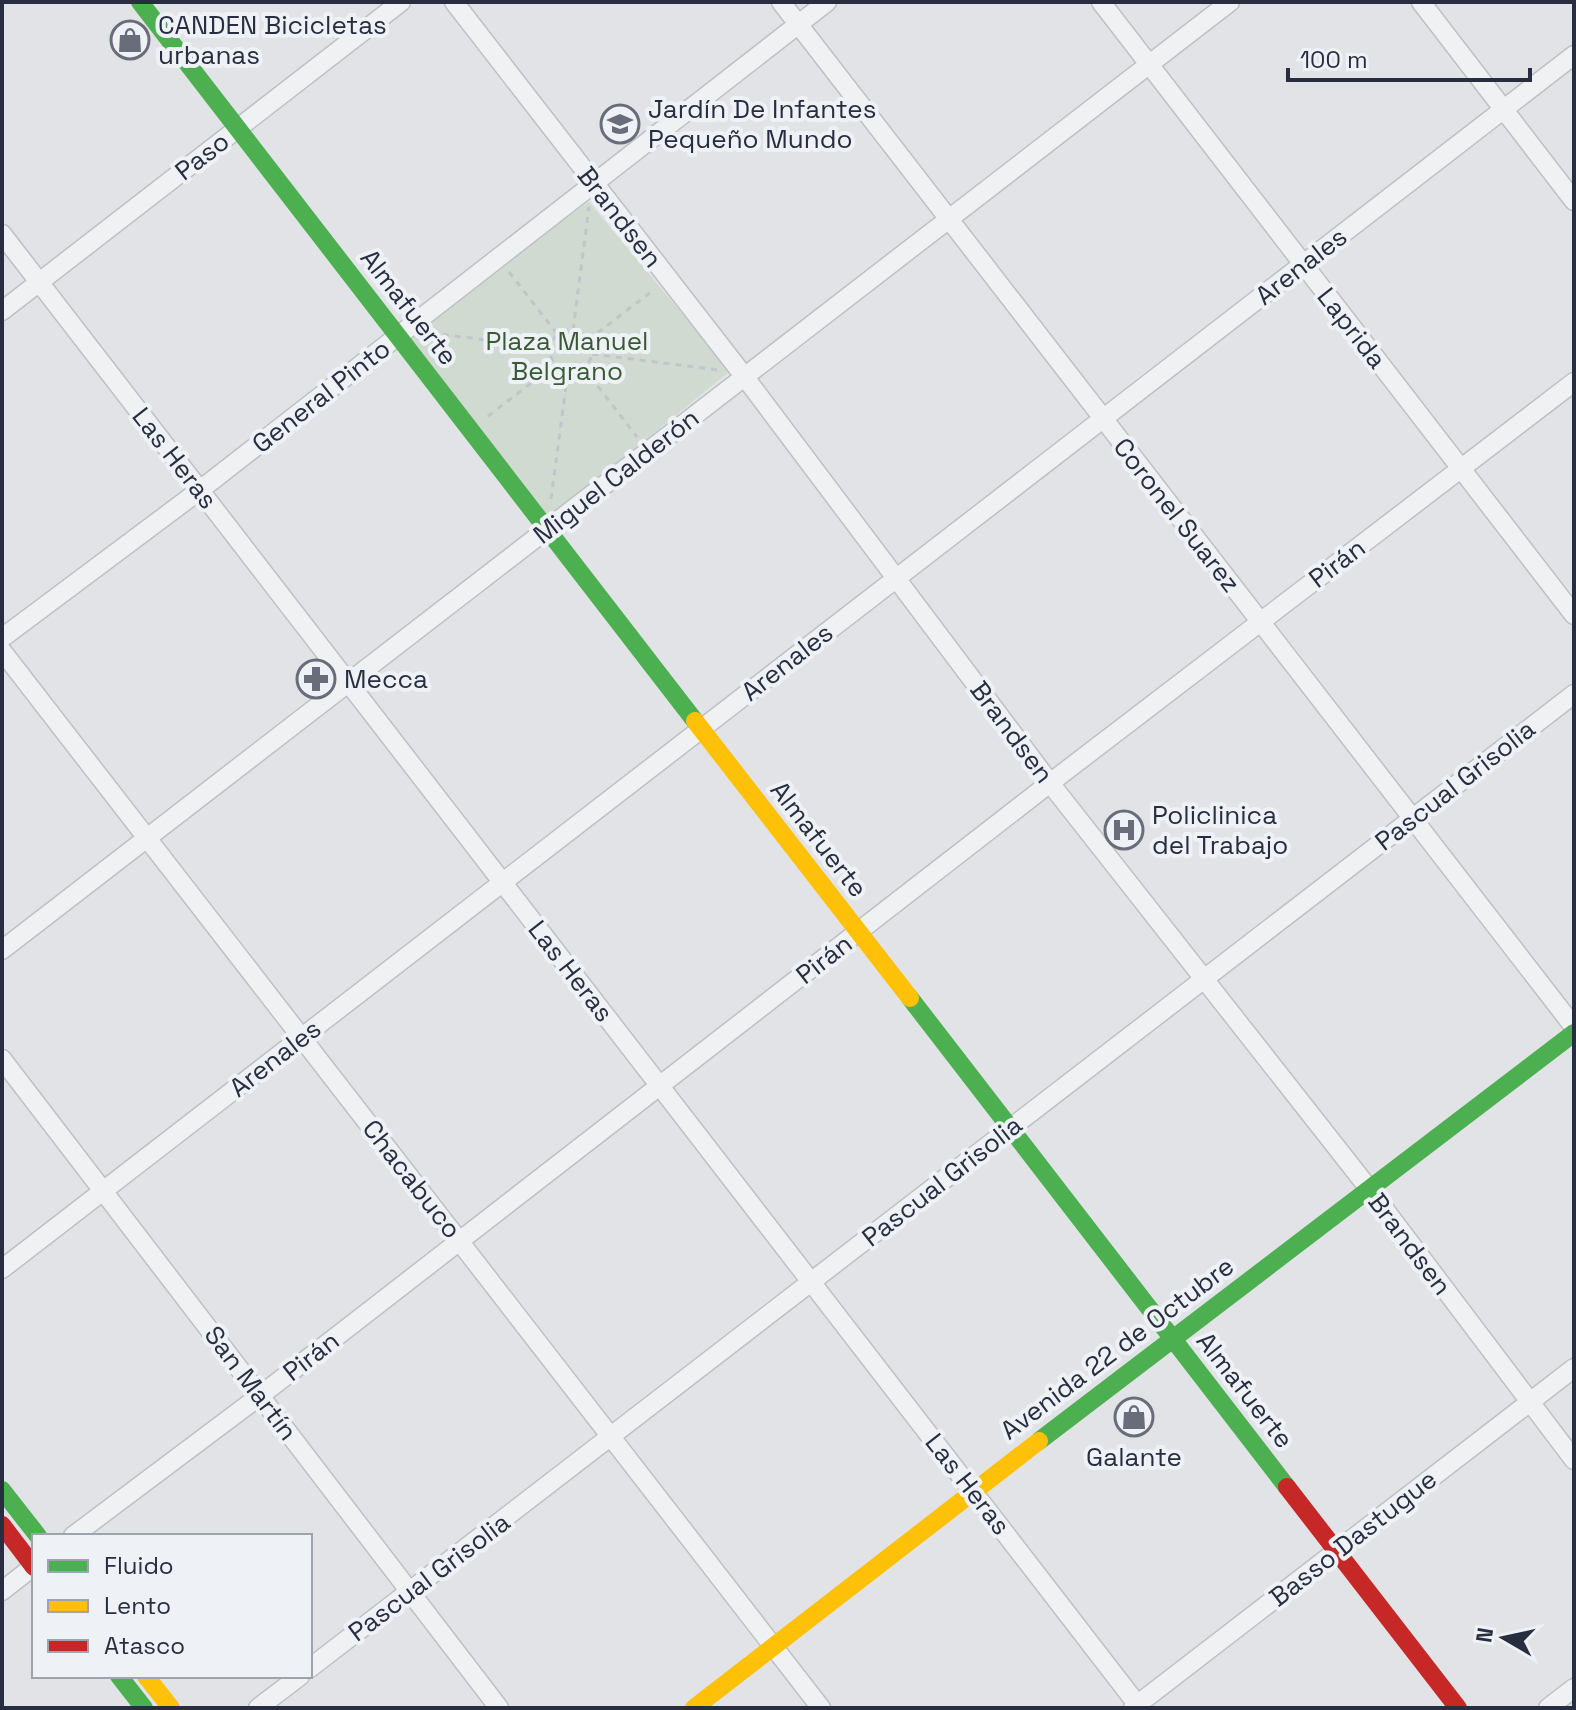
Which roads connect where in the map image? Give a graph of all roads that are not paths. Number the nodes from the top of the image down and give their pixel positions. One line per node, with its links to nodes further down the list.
1 (140, 2): 13 (street, Almafuerte)
2 (401, 2): 13 (street, Paso)
3 (454, 2): 14 (street, Brandsen)
4 (781, 2): 9 (street, Coronel Suarez)
5 (827, 2): 9 (street, General Pinto)
6 (1101, 2): 11 (street, Laprida)
7 (1230, 2): 11 (street, Miguel Calderón)
8 (1421, 2): 12 (street)
9 (798, 24): 14 (street, General Pinto); 16 (street, Coronel Suarez)
10 (1574, 55): 12 (street, Arenales)
11 (1149, 64): 16 (street, Miguel Calderón); 18 (street, Laprida)
12 (1504, 110): 15 (street); 18 (street, Arenales)
13 (238, 128): 19 (street, Paso); 21 (street, Almafuerte)
14 (594, 183): 21 (street, General Pinto); 22 (street, Brandsen)
15 (1574, 201)
16 (949, 219): 22 (street, Miguel Calderón); 24 (street, Coronel Suarez)
17 (2, 234): 19 (street, Las Heras)
18 (1303, 264): 24 (street, Arenales); 25 (street, Laprida)
19 (39, 282): 20 (street, Paso); 26 (street, Las Heras)
20 (2, 311)
21 (398, 335): 26 (street, General Pinto); 27 (street, Almafuerte)
22 (744, 376): 27 (street, Miguel Calderón); 28 (street, Brandsen)
23 (1574, 382): 25 (street, Pirán)
24 (1103, 419): 28 (street, Arenales); 30 (street, Coronel Suarez)
25 (1461, 469): 29 (street, Laprida); 30 (street, Pirán)
26 (200, 490): 31 (street, General Pinto); 33 (street, Las Heras)
27 (547, 529): 33 (street, Miguel Calderón); 35 (street, Almafuerte)
28 (896, 578): 35 (street, Arenales); 36 (street, Brandsen)
29 (1574, 615)
30 (1259, 622): 36 (street, Pirán); 37 (street, Coronel Suarez)
31 (2, 638)
32 (2, 651): 38 (street, Chacabuco)
33 (348, 682): 38 (street, Miguel Calderón); 39 (street, Las Heras)
34 (1574, 694): 37 (street, Pascual Grisolia)
35 (701, 729): 39 (street, Arenales); 40 (street, Almafuerte)
36 (1050, 783): 40 (street, Pirán); 42 (street, Brandsen)
37 (1412, 819): 42 (street, Pascual Grisolia); 43 (street, Coronel Suarez)
38 (146, 839): 41 (street, Miguel Calderón); 45 (street, Chacabuco)
39 (502, 882): 45 (street, Arenales); 47 (street, Las Heras)
40 (859, 933): 47 (street, Pirán); 48 (street, Almafuerte)
41 (2, 950)
42 (1202, 979): 48 (street, Pascual Grisolia); 50 (street, Brandsen)
43 (1574, 1027)
44 (1574, 1033): 50 (street, Avenida 22 de Octubre)
45 (302, 1037): 49 (street, Arenales); 51 (street, Chacabuco)
46 (2, 1059): 49 (street, San Martín)
47 (659, 1086): 51 (street, Pirán); 53 (street, Las Heras)
48 (1011, 1129): 53 (street, Pascual Grisolia); 54 (street, Almafuerte)
49 (103, 1190): 52 (street, Arenales); 56 (street, San Martín)
50 (1370, 1190): 54 (street, Avenida 22 de Octubre); 57 (street, Brandsen)
51 (459, 1241): 56 (street, Pirán); 58 (street, Chacabuco)
52 (2, 1269)
53 (811, 1282): 58 (street, Pascual Grisolia); 61 (street, Las Heras)
54 (1172, 1338): 61 (street, Avenida 22 de Octubre); 65 (street, Almafuerte)
55 (1574, 1368): 57 (street, Basso Dastugue)
56 (261, 1395): 64 (street, Pirán); 69 (street, San Martín)
57 (1529, 1403): 59 (street, Brandsen); 65 (street, Basso Dastugue)
58 (611, 1437): 69 (street, Pascual Grisolia); 70 (street, Chacabuco)
59 (1574, 1460)
60 (2, 1490): 63 (street)
61 (973, 1491): 70 (street, Avenida 22 de Octubre); 76 (street, Las Heras)
62 (2, 1525): 66 (street)
63 (36, 1534)
64 (76, 1534)
65 (1337, 1551): 76 (street, Basso Dastugue); 83 (street, Almafuerte)
66 (32, 1564)
67 (32, 1568): 68 (street)
68 (2, 1591)
69 (410, 1591): 71 (street, Pascual Grisolia); 80 (street, San Martín)
70 (775, 1647): 81 (street, Avenida 22 de Octubre); 82 (street, Chacabuco)
71 (312, 1666)
72 (121, 1678): 77 (street)
73 (148, 1678): 78 (street)
74 (297, 1678): 79 (street)
75 (1574, 1688): 84 (street)
76 (1137, 1707)
77 (144, 1708)
78 (171, 1708)
79 (258, 1708)
80 (499, 1708)
81 (694, 1708)
82 (821, 1708)
83 (1458, 1708)
84 (1548, 1708)

